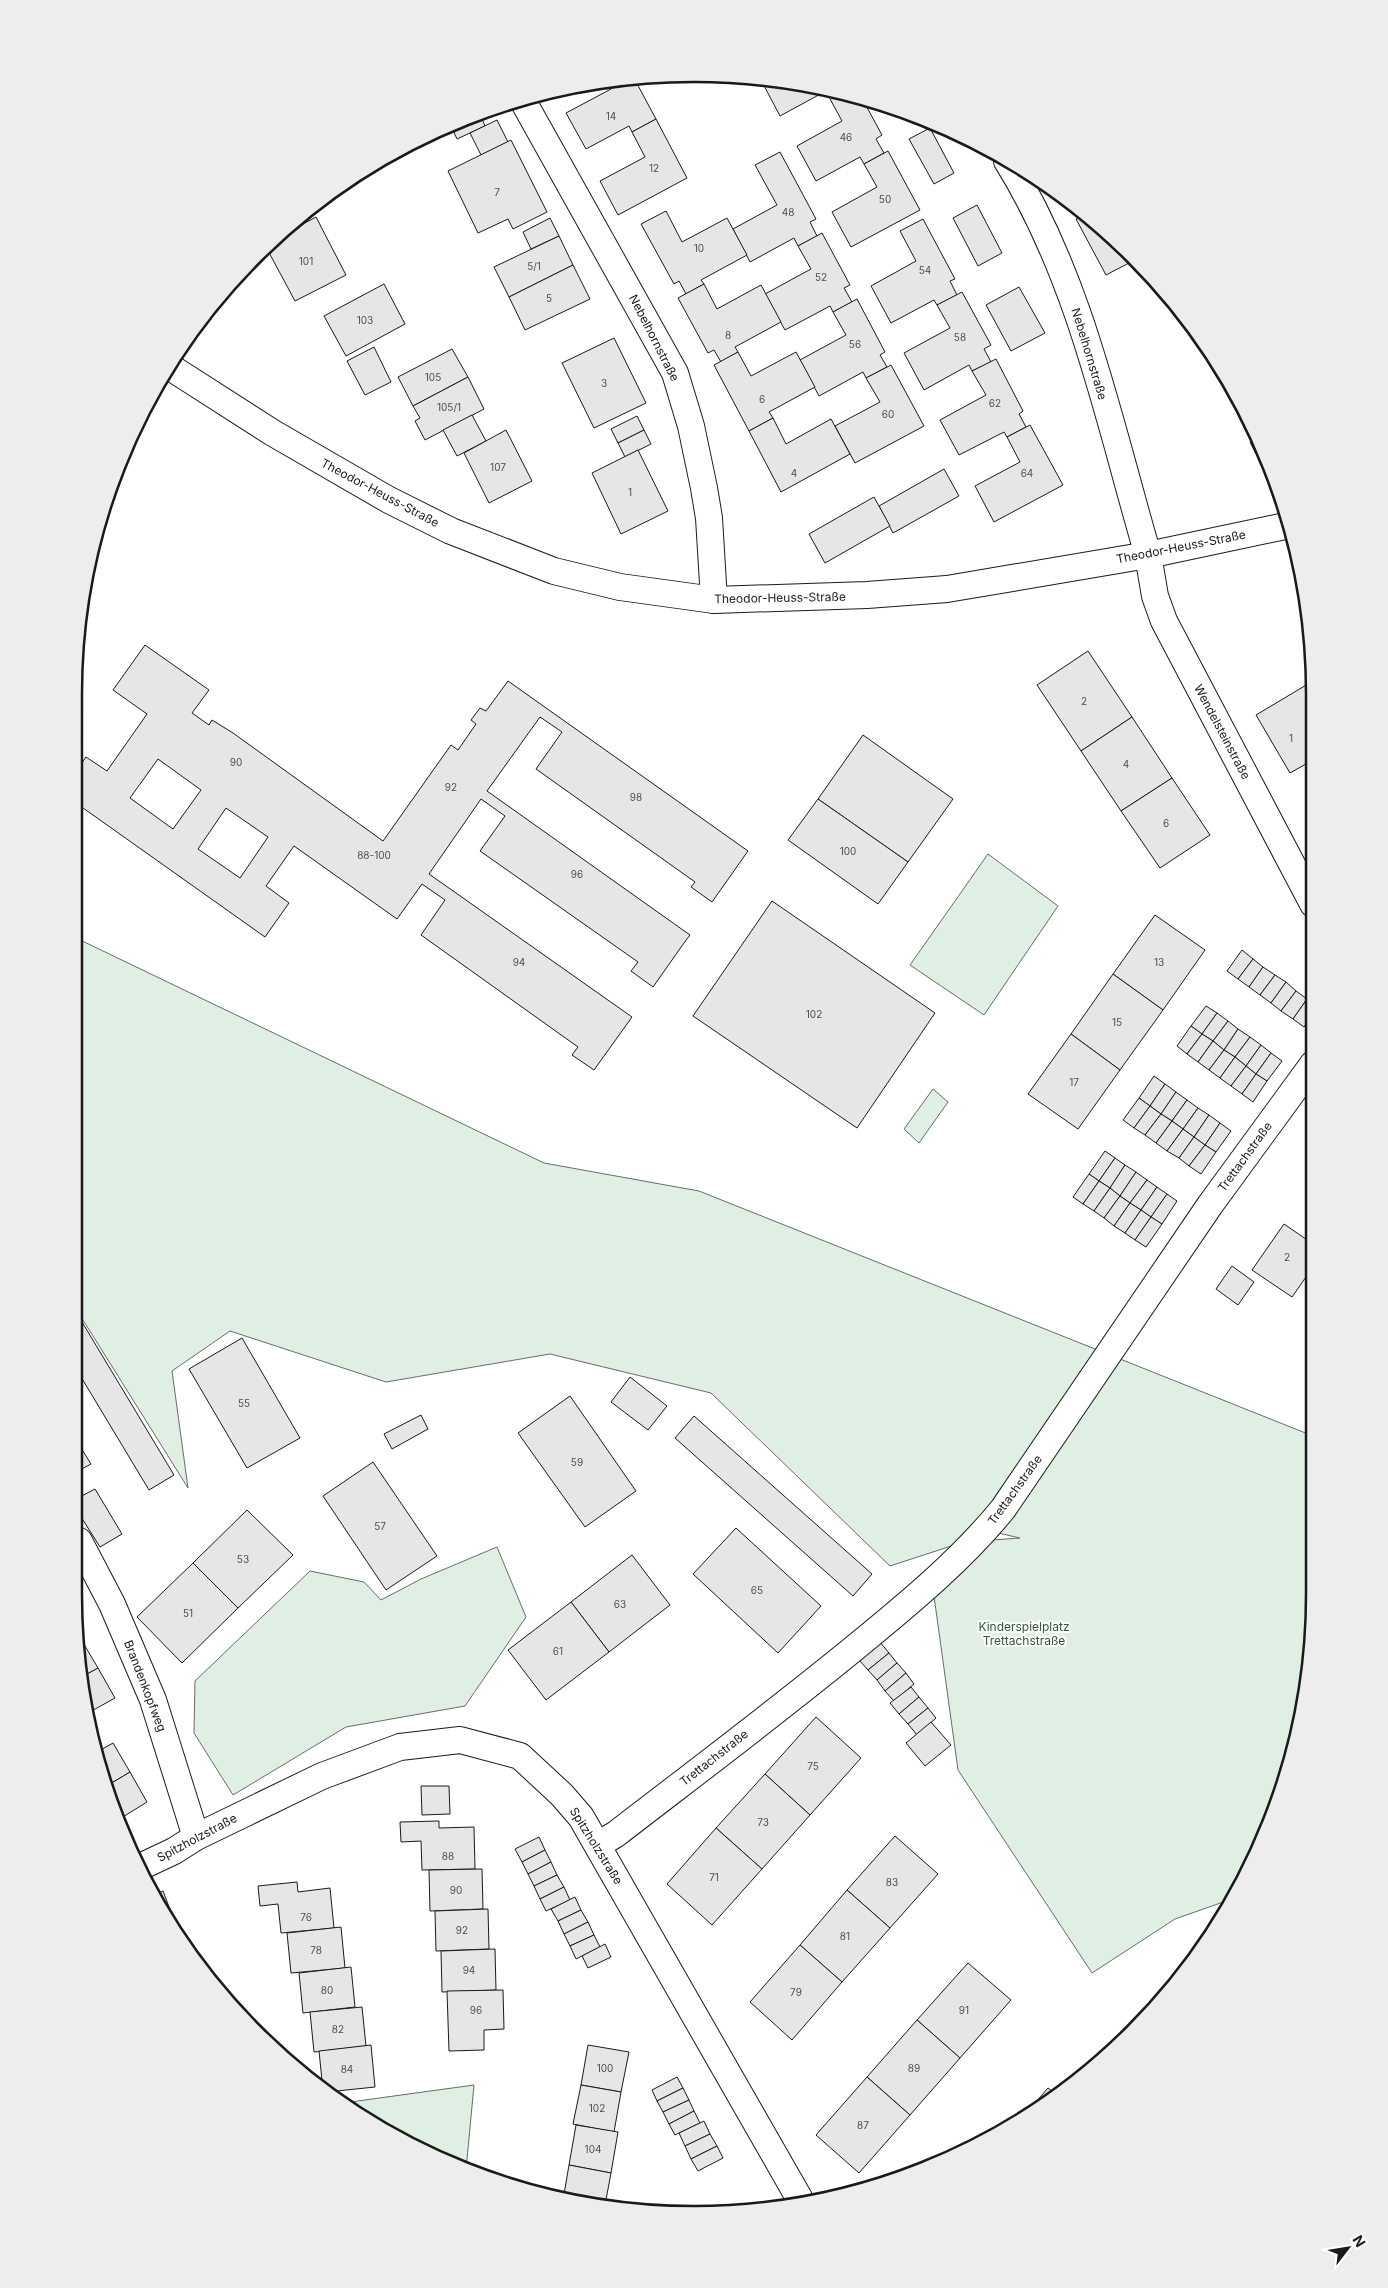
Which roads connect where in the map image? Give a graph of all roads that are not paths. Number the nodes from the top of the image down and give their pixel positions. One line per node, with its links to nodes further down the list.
1 (526, 106): 6 (street, Nebelhornstraße)
2 (1014, 173): 5 (street, Nebelhornstraße)
3 (175, 370): 6 (street, Theodor-Heuss-Straße)
4 (1282, 527): 5 (street, Theodor-Heuss-Straße)
5 (1148, 555): 6 (street, Theodor-Heuss-Straße); 7 (street, Wendelsteinstraße)
6 (714, 600)
7 (1306, 891)
8 (1306, 1074): 11 (street, Trettachstraße)
9 (82, 1547): 10 (street, Brandenkopfweg)
10 (196, 1837): 11 (street, Spitzholzstraße); 12 (street, Spitzholzstraße)
11 (598, 1845): 13 (street, Spitzholzstraße)
12 (146, 1864)
13 (798, 2196)

